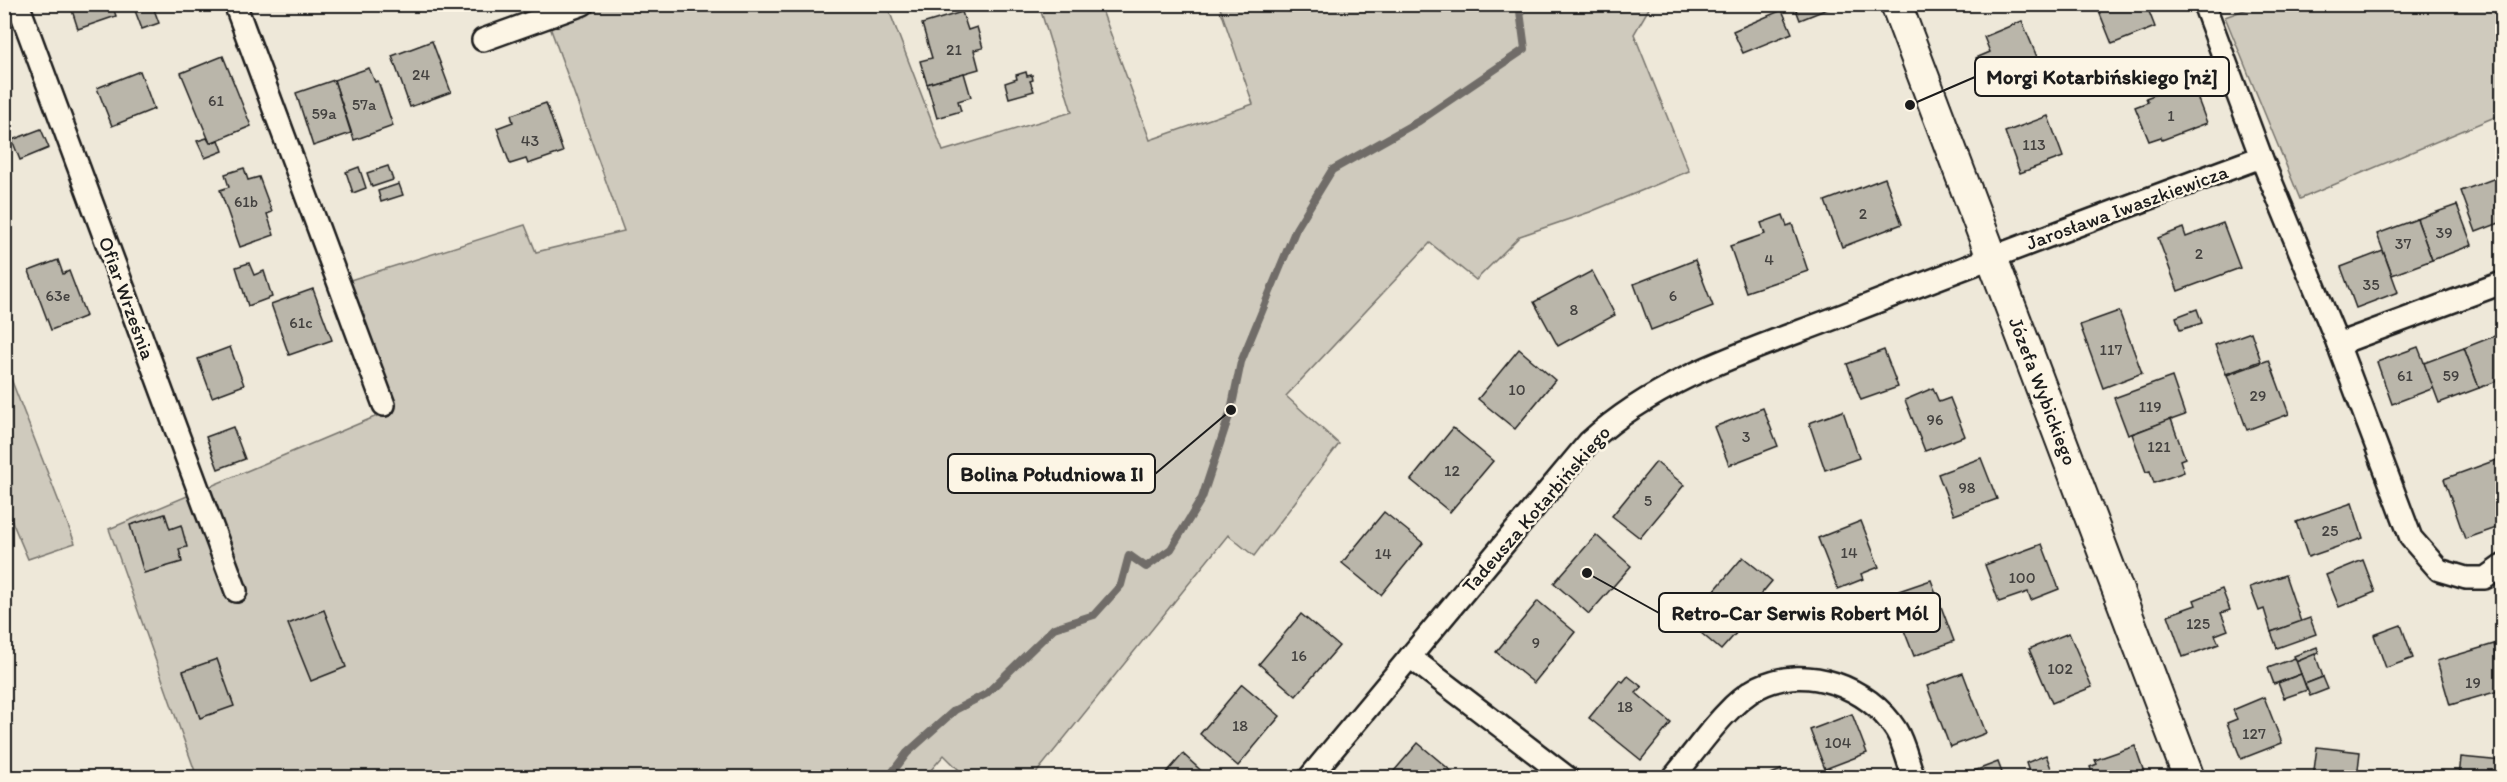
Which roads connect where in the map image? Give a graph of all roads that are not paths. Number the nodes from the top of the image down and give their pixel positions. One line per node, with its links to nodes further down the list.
1 (18, 4): 13 (street, Ofiar Września)
2 (235, 4): 11 (street)
3 (582, 4): 6 (street)
4 (1896, 4): 8 (street, Józefa Wybickiego)
5 (2204, 4): 7 (street)
6 (483, 40)
7 (2261, 157): 8 (street, Jarosława Iwaszkiewicza); 10 (street)
8 (1992, 257): 14 (street, Tadeusza Kotarbińskiego); 19 (street, Józefa Wybickiego)
9 (2502, 283): 10 (street)
10 (2338, 344): 12 (street)
11 (384, 405)
12 (2502, 566)
13 (236, 591)
14 (1410, 657): 15 (street, Tadeusza Kotarbińskiego); 16 (street)
15 (1310, 777)
16 (1568, 777)
17 (1674, 777): 18 (street)
18 (1914, 777)
19 (2189, 777)

